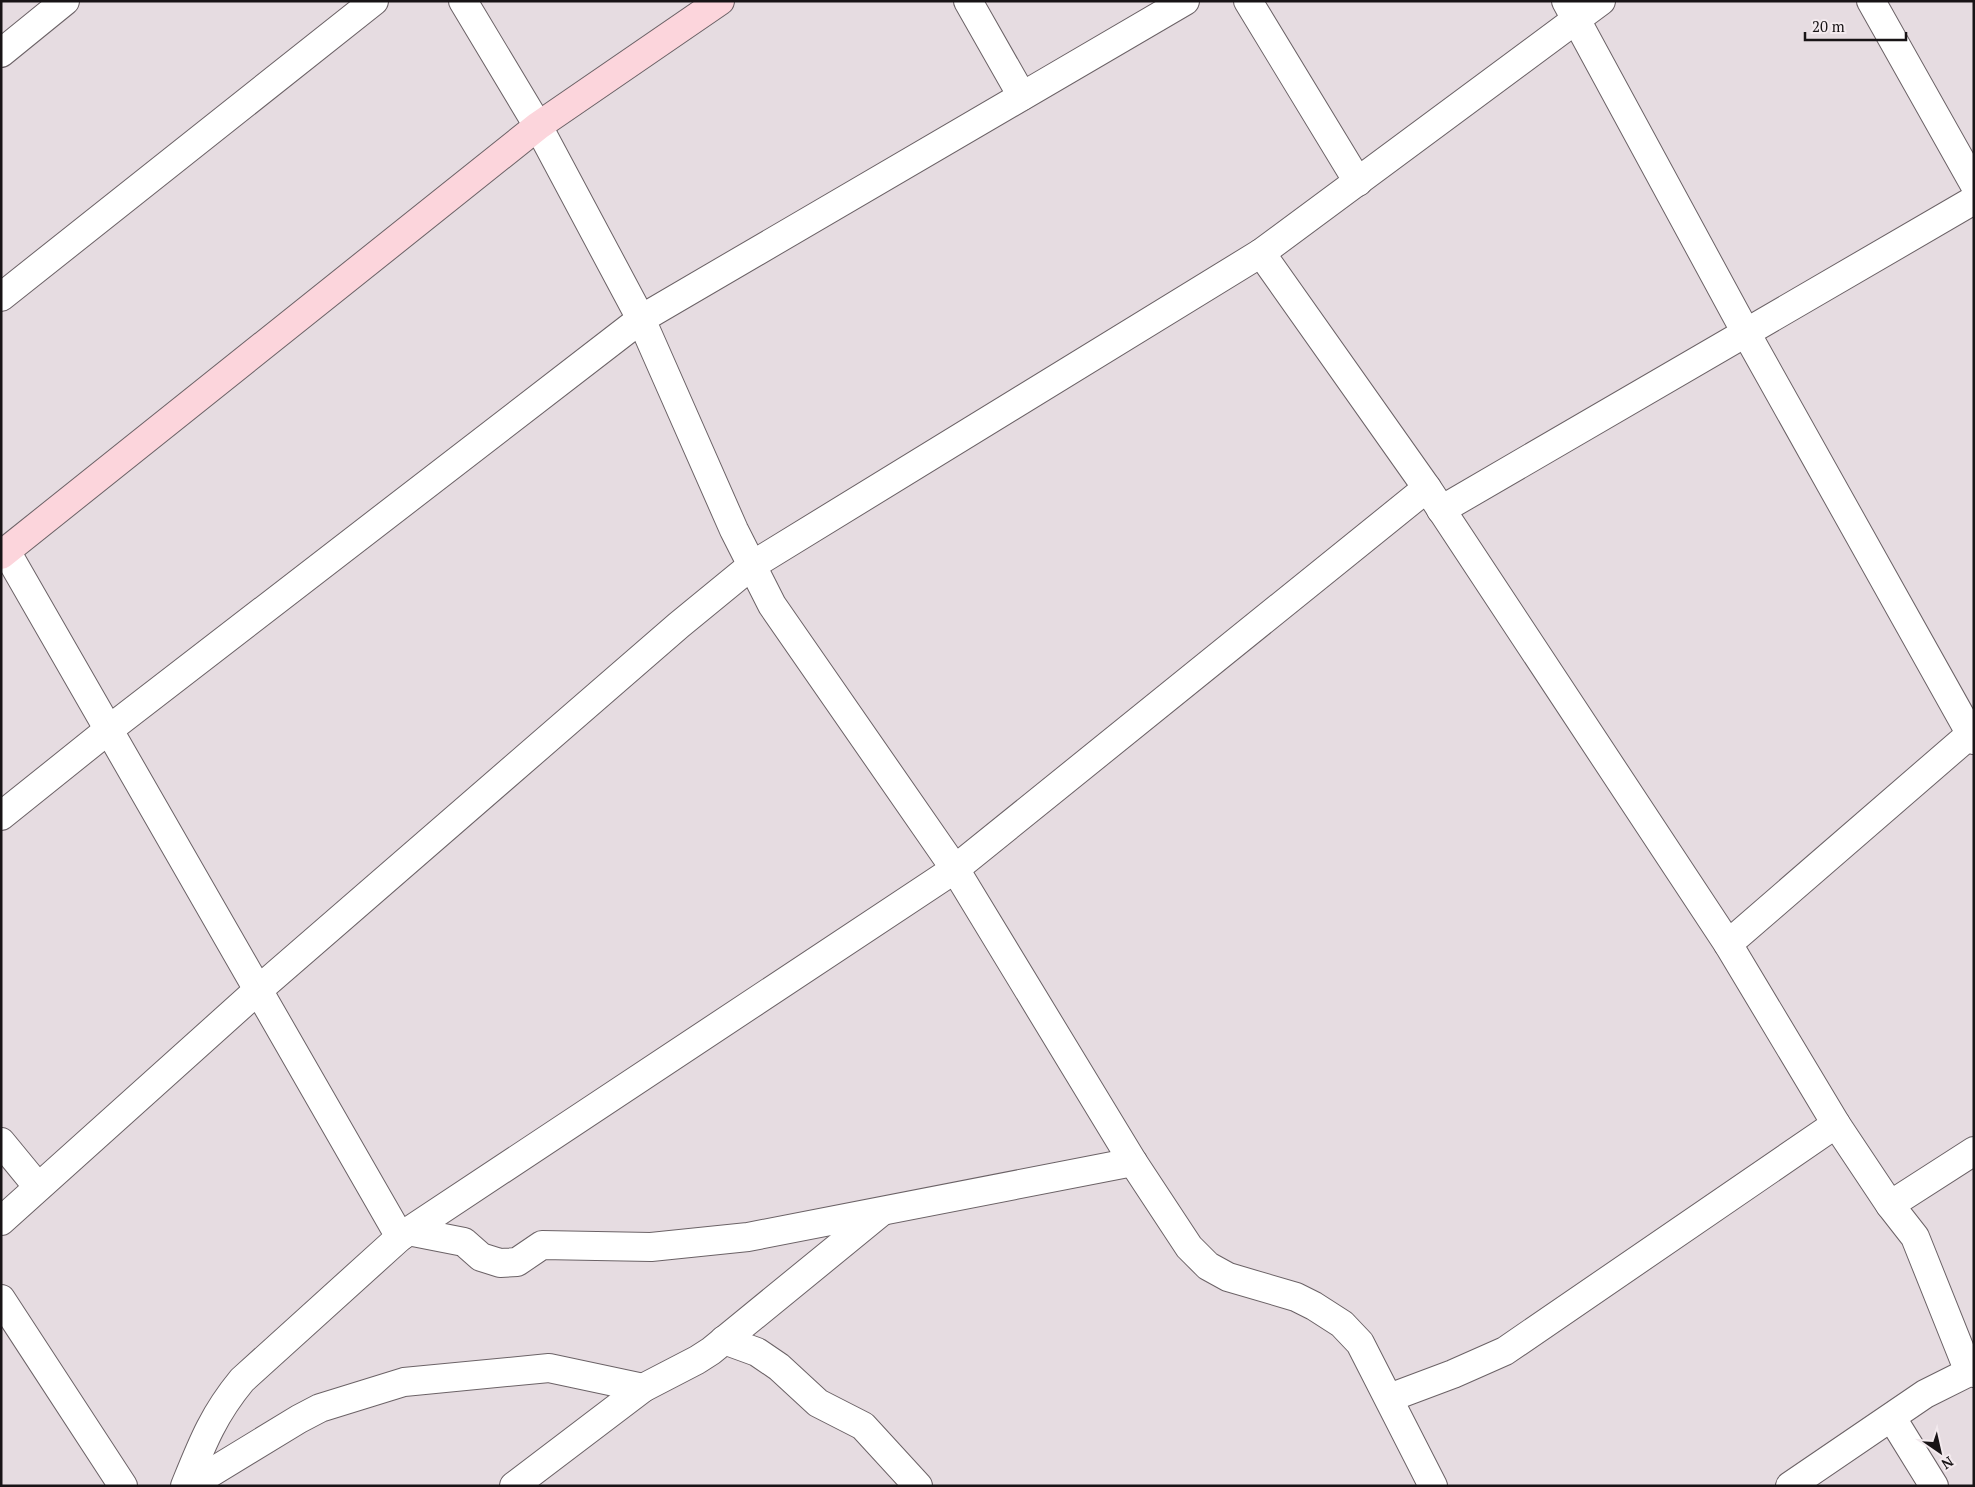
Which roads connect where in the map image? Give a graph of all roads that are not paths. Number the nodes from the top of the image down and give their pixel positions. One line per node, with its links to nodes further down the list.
1 (65, 1): 11 (street)
2 (374, 1): 18 (street)
3 (463, 1): 13 (street)
4 (968, 1): 12 (street)
5 (1186, 1): 12 (street)
6 (1248, 1): 14 (street)
7 (1602, 1): 10 (street)
8 (1871, 1): 15 (street)
9 (711, 4): 13 (street)
10 (1571, 11): 14 (street); 20 (street)
11 (1, 53)
12 (1022, 96): 19 (street)
13 (538, 126): 19 (street); 22 (street)
14 (1358, 182): 17 (street)
15 (1974, 184)
16 (1974, 200): 20 (street)
17 (1261, 253): 21 (street); 23 (street)
18 (1, 297)
19 (641, 319): 23 (street); 24 (street)
20 (1745, 332): 21 (street); 25 (street)
21 (1434, 499): 27 (street); 28 (street)
22 (3, 553): 24 (street)
23 (751, 566): 27 (street); 29 (street)
24 (107, 731): 26 (street); 29 (street)
25 (1973, 735): 28 (street)
26 (1, 816)
27 (955, 869): 33 (street); 38 (street)
28 (1728, 944): 30 (street)
29 (257, 991): 34 (street); 38 (street)
30 (1836, 1124): 35 (street); 43 (street)
31 (1, 1142): 34 (street)
32 (1974, 1150): 35 (street)
33 (1133, 1162): 36 (street); 43 (street)
34 (38, 1186): 37 (street)
35 (1890, 1205): 41 (street)
36 (883, 1211): 38 (street); 40 (street)
37 (1, 1221)
38 (404, 1234): 46 (street)
39 (1, 1299): 45 (street)
40 (724, 1340): 42 (street); 48 (street)
41 (1972, 1373): 44 (street)
42 (643, 1388): 46 (street); 47 (street)
43 (1389, 1398): 49 (street)
44 (1892, 1418): 50 (street); 51 (street)
45 (123, 1486)
46 (187, 1486)
47 (514, 1486)
48 (918, 1486)
49 (1433, 1486)
50 (1790, 1486)
51 (1934, 1486)

